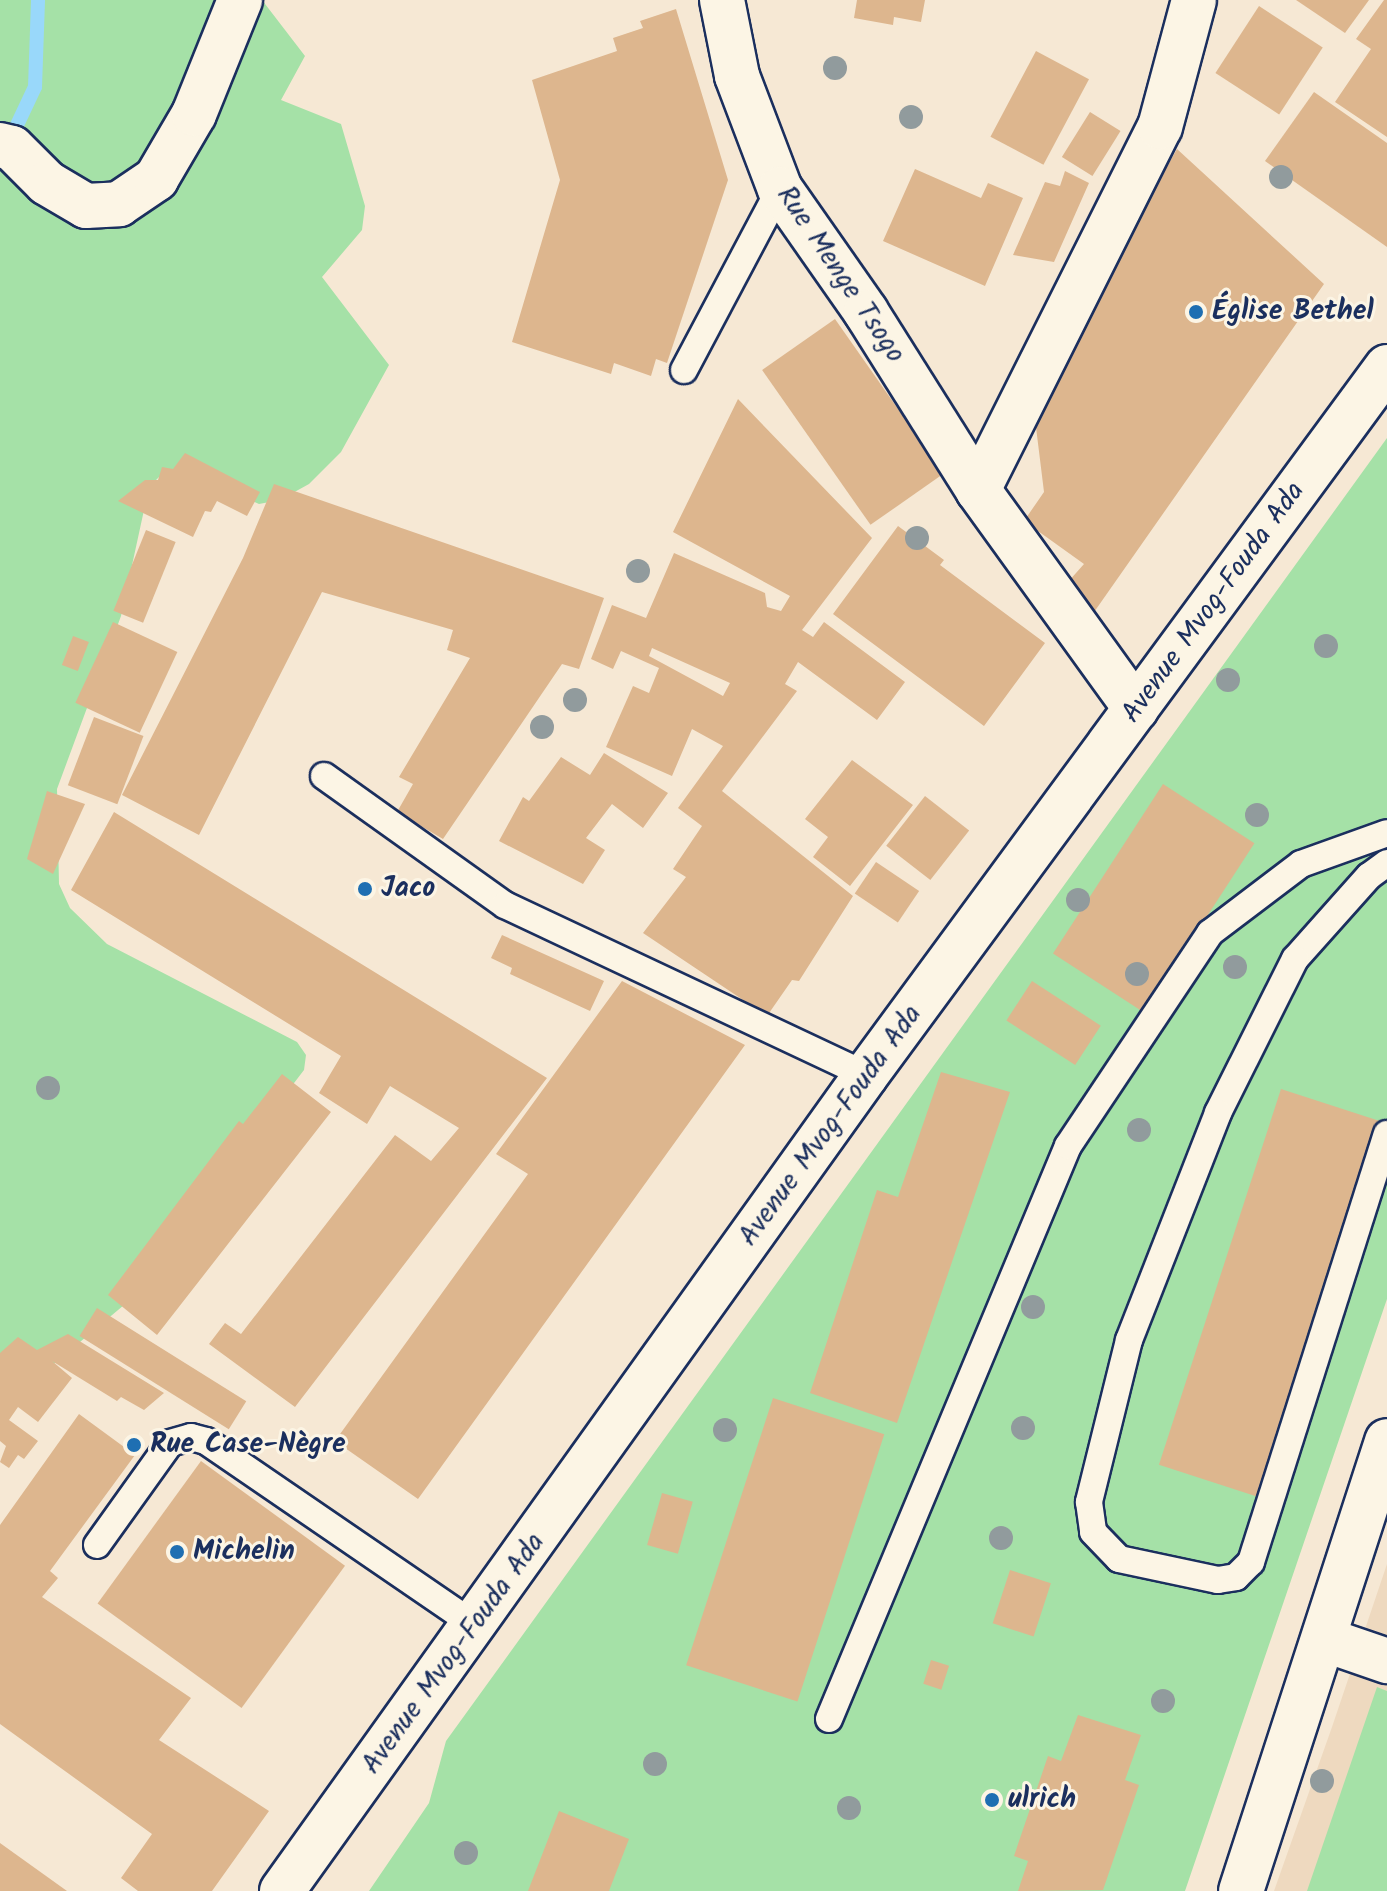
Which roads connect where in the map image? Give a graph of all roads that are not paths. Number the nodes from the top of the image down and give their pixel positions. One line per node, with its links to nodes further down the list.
1 (240, 0): 4 (main road)
2 (722, 0): 5 (main road, Rue Menge Tsogo)
3 (1194, 0): 8 (main road)
4 (0, 145)
5 (780, 189): 7 (lane); 8 (main road, Rue Menge Tsogo)
6 (1387, 367): 9 (main road, Avenue Mvog-Fouda Ada)
7 (684, 370)
8 (978, 490): 9 (main road, Rue Menge Tsogo)
9 (1136, 709): 13 (main road, Avenue Mvog-Fouda Ada)
10 (324, 776): 13 (lane)
11 (1387, 833): 21 (lane)
12 (1387, 863): 14 (lane)
13 (866, 1075): 18 (main road, Avenue Mvog-Fouda Ada)
14 (1387, 1134)
15 (1387, 1441): 16 (main road)
16 (1378, 1493): 19 (main road)
17 (97, 1545): 18 (lane)
18 (476, 1626): 22 (main road, Avenue Mvog-Fouda Ada)
19 (1326, 1640): 20 (main road); 23 (main road)
20 (1387, 1661)
21 (829, 1719)
22 (282, 1891)
23 (1241, 1891)

